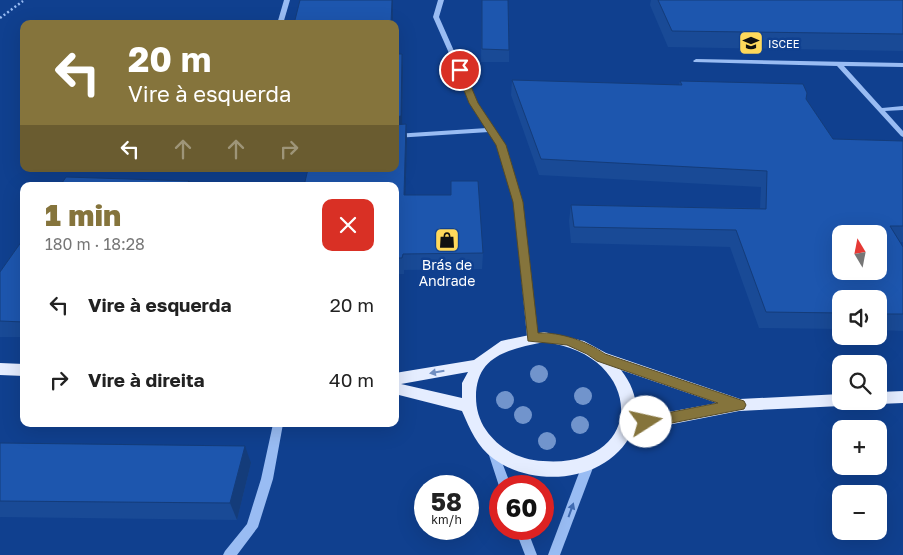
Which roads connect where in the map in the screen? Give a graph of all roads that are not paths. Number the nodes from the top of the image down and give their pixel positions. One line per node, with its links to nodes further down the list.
1 (287, 0): 3 (street)
2 (441, 0): 9 (street)
3 (281, 20)
4 (696, 61): 5 (street)
5 (839, 64): 6 (street); 8 (street)
6 (903, 65)
7 (903, 108): 8 (street)
8 (879, 110): 10 (street)
9 (492, 130): 11 (street); 12 (street)
10 (903, 135)
11 (399, 136)
12 (532, 338): 13 (main road); 14 (main road)
13 (601, 357): 22 (main road); 24 (main road)
14 (478, 365): 17 (main road, one-way to 17); 23 (main road)
15 (0, 369): 16 (main road)
16 (20, 370)
17 (399, 378)
18 (399, 389): 23 (main road)
19 (903, 396): 20 (main road)
20 (887, 397)
21 (832, 400): 22 (main road)
22 (739, 405): 24 (main road)
23 (468, 406): 26 (main road)
24 (628, 426): 27 (main road)
25 (277, 427): 30 (lane)
26 (491, 447): 27 (main road); 28 (street)
27 (588, 465): 32 (street, one-way to 27)
28 (502, 475)
29 (525, 540): 31 (street)
30 (229, 555)
31 (531, 555)
32 (554, 555)

